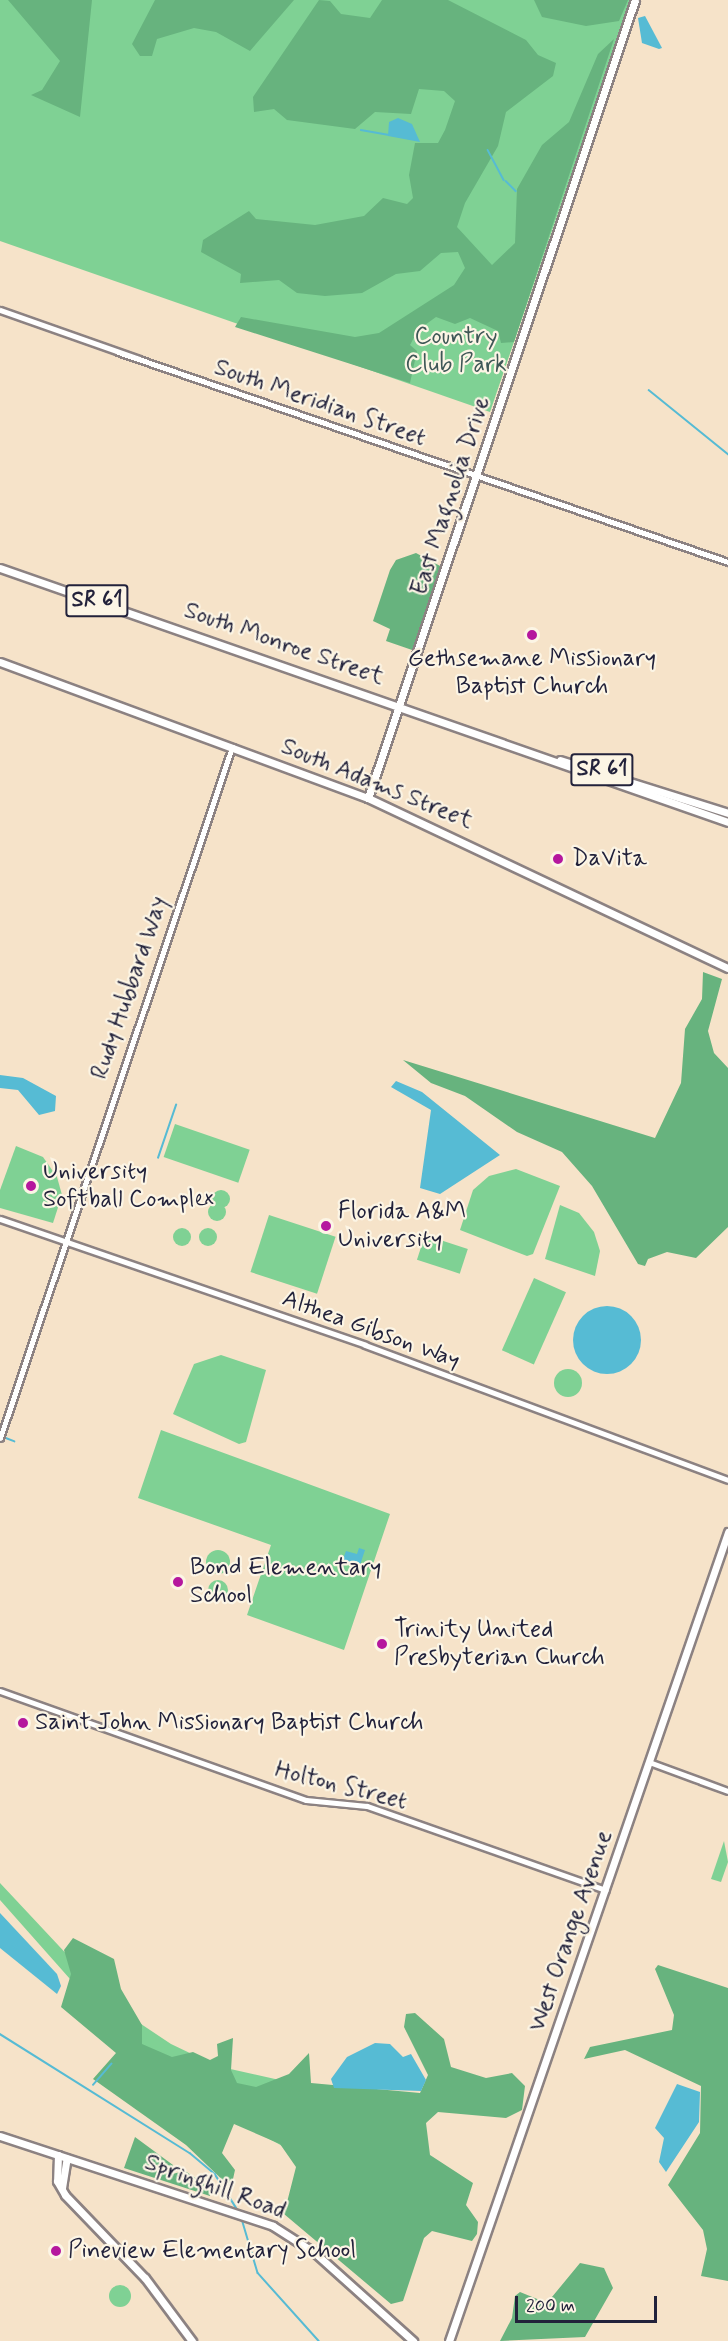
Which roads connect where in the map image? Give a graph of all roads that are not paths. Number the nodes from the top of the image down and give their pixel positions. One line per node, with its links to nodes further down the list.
1 (635, 0): 3 (main road, East Magnolia Drive)
2 (2, 312): 3 (street, South Meridian Street)
3 (479, 477): 4 (street, South Meridian Street); 7 (main road, East Magnolia Drive)
4 (728, 562)
5 (0, 568): 7 (main road, South Monroe Street / SR 61)
6 (0, 662): 8 (main road, South Adams Street)
7 (399, 705): 9 (main road, South Monroe Street / SR 61); 10 (main road, East Magnolia Drive)
8 (232, 747): 10 (main road, South Adams Street); 15 (street, Rudy Hubbard Way)
9 (555, 759): 11 (main road, South Monroe Street / SR 61); 12 (main road, South Monroe Street / SR 61)
10 (368, 798): 13 (main road, South Adams Street)
11 (728, 813)
12 (728, 822)
13 (728, 968)
14 (0, 1219): 15 (street, Althea Gibson Way)
15 (66, 1241): 16 (street, Rudy Hubbard Way); 17 (street, Althea Gibson Way)
16 (0, 1438)
17 (728, 1480)
18 (728, 1532): 20 (main road, West Orange Avenue)
19 (0, 1691): 22 (street, Holton Street)
20 (649, 1762): 21 (street); 22 (main road, West Orange Avenue)
21 (728, 1791)
22 (606, 1890): 27 (main road, West Orange Avenue)
23 (0, 2136): 24 (main road, Springhill Road)
24 (58, 2155): 25 (main road, Springhill Road); 26 (main road)
25 (67, 2158): 26 (main road); 28 (main road, Springhill Road)
26 (62, 2188): 29 (main road)
27 (454, 2326): 30 (main road); 31 (main road, West Orange Avenue)
28 (413, 2340)
29 (192, 2341)
30 (442, 2341)
31 (449, 2341)

